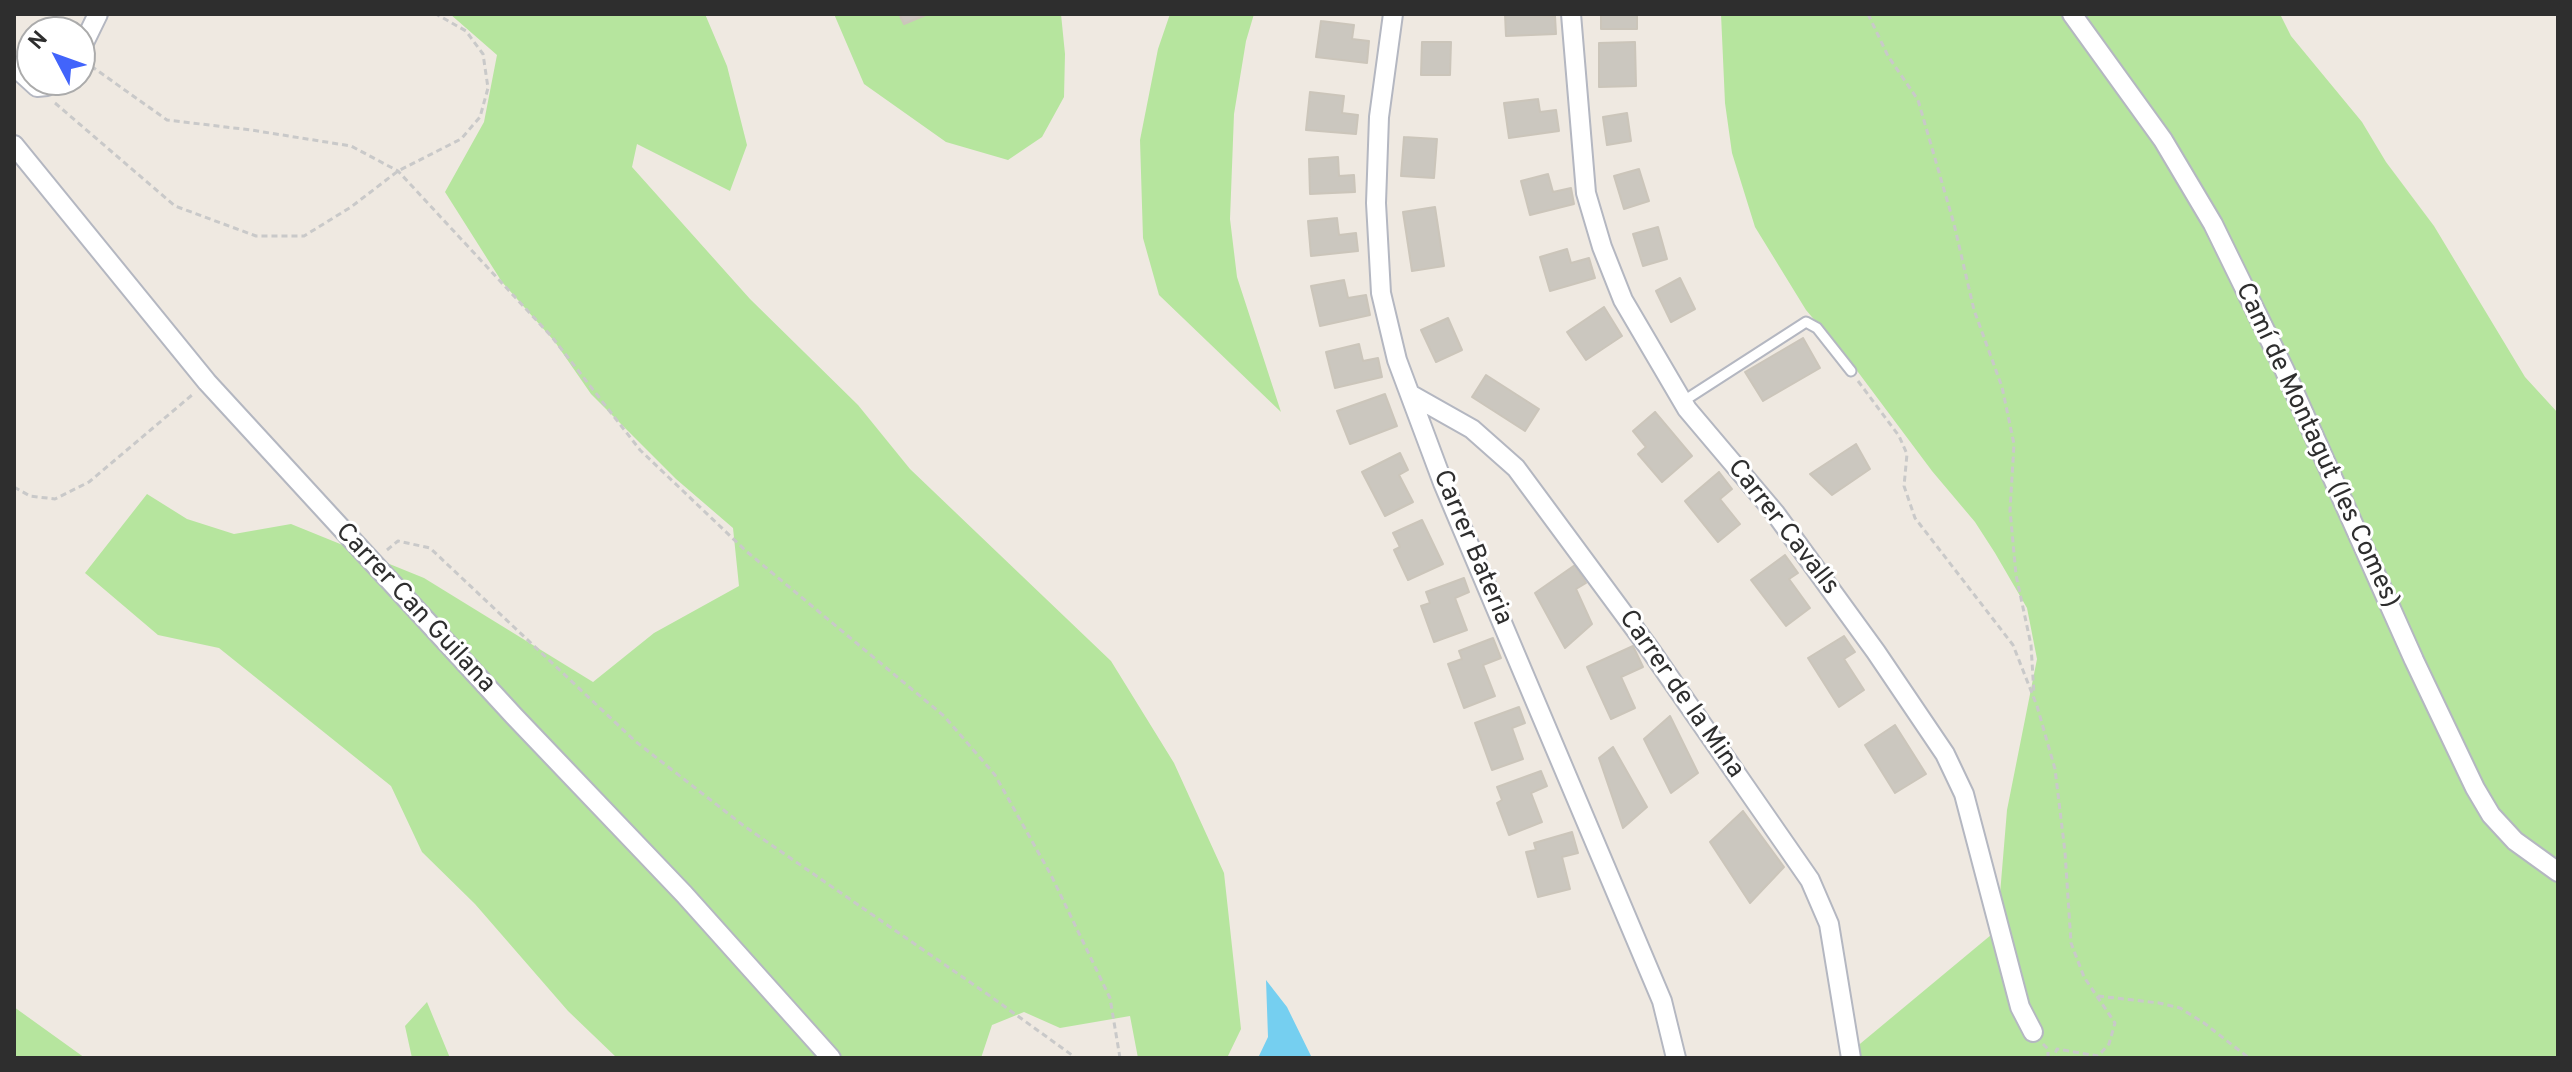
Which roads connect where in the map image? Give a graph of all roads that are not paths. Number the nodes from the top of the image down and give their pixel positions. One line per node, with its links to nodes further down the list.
1 (1393, 14): 6 (street, Carrer Bateria)
2 (1571, 14): 7 (street, Carrer Cavalls)
3 (2072, 14): 8 (street, Camí de Montagut (les Comes))
4 (14, 145): 10 (street, Carrer Can Guilana)
5 (1851, 371): 7 (lane)
6 (1410, 394): 11 (street, Carrer Bateria); 12 (street, Carrer de la Mina)
7 (1682, 402): 9 (street, Carrer Cavalls)
8 (2558, 872)
9 (2033, 1032)
10 (831, 1058)
11 (1676, 1058)
12 (1851, 1058)

